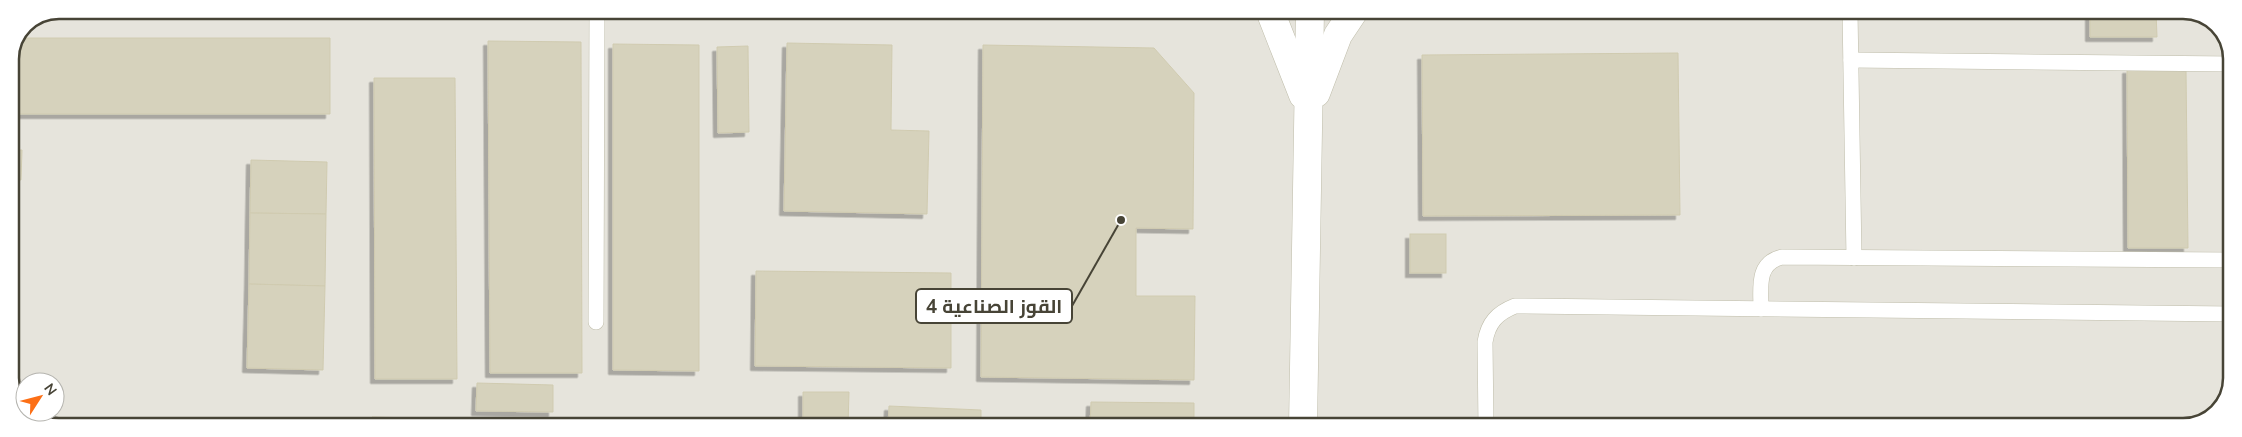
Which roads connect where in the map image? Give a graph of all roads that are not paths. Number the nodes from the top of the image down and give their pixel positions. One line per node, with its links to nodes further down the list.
1 (597, 19): 13 (lane)
2 (1273, 19): 8 (street)
3 (1310, 19): 8 (street)
4 (1348, 19): 8 (street)
5 (1850, 19): 6 (lane)
6 (1851, 60): 7 (lane); 9 (lane)
7 (2223, 64)
8 (1309, 111): 14 (street)
9 (1854, 258): 10 (lane); 11 (lane)
10 (2223, 260)
11 (1761, 309): 12 (lane); 15 (lane)
12 (2223, 314)
13 (596, 322)
14 (1303, 418)
15 (1486, 418)

